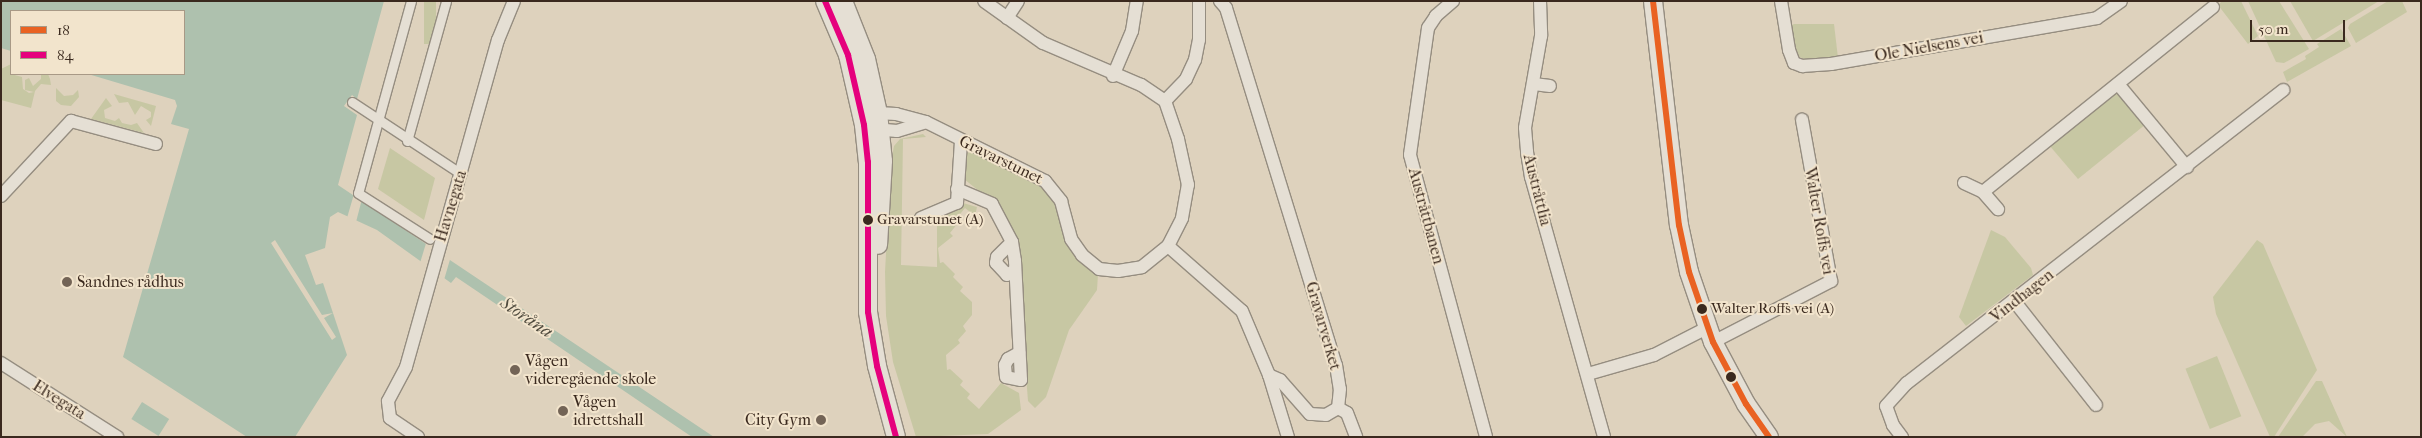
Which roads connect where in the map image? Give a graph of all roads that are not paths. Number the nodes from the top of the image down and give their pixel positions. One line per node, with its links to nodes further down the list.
1 (411, 1): 26 (street)
2 (446, 1): 31 (street)
3 (514, 1): 35 (street, Havnegata)
4 (825, 1): 29 (main road)
5 (843, 1): 25 (main road)
6 (984, 1): 17 (street)
7 (1018, 1): 17 (street)
8 (1137, 1): 18 (street)
9 (1199, 1): 23 (street)
10 (1220, 1): 53 (street, Gravarverket)
11 (1453, 1): 60 (street, Austråttbanen)
12 (1540, 1): 19 (street, Austråttlia)
13 (1652, 1): 47 (main road)
14 (1781, 1): 15 (street, Ole Nielsens vei)
15 (2121, 1)
16 (2213, 7): 20 (street)
17 (1007, 18): 18 (street)
18 (1113, 76): 23 (street)
19 (1534, 84): 21 (street); 49 (street, Austråttlia)
20 (2118, 84): 34 (street); 38 (street)
21 (1550, 86)
22 (2284, 90): 34 (street, Vindhagen)
23 (1165, 100): 44 (street, Gravarstunet)
24 (352, 102): 26 (street)
25 (878, 113): 28 (street, Gravarstunet); 29 (street); 30 (main road)
26 (377, 120): 31 (street); 43 (street)
27 (1802, 120): 47 (street, Walter Roffs vei)
28 (926, 122): 30 (street); 32 (street, Gravarstunet)
29 (864, 125): 30 (street); 56 (main road)
30 (881, 132): 57 (main road)
31 (408, 141): 35 (street)
32 (961, 141): 37 (street); 44 (street, Gravarstunet)
33 (156, 144): 39 (street)
34 (2187, 166): 46 (street, Vindhagen)
35 (461, 174): 43 (street, Havnegata)
36 (1964, 183): 38 (street)
37 (957, 189): 41 (street); 42 (street)
38 (1983, 192): 40 (street)
39 (1, 196)
40 (1998, 209)
41 (922, 218)
42 (1012, 242): 45 (street); 45 (street)
43 (435, 243): 55 (street, Havnegata)
44 (1168, 246): 50 (street)
45 (1016, 270): 51 (street)
46 (2015, 302): 52 (street); 63 (street, Vindhagen)
47 (1710, 335): 49 (street); 62 (main road)
48 (1, 363): 54 (street, Elvegata)
49 (1588, 374): 61 (street, Austråttlia)
50 (1269, 375): 53 (street); 58 (street)
51 (1021, 380)
52 (2096, 405)
53 (1338, 408): 59 (street)
54 (117, 437)
55 (418, 437)
56 (896, 437)
57 (904, 437)
58 (1288, 437)
59 (1356, 437)
60 (1486, 437)
61 (1604, 437)
62 (1769, 437)
63 (1902, 437)

